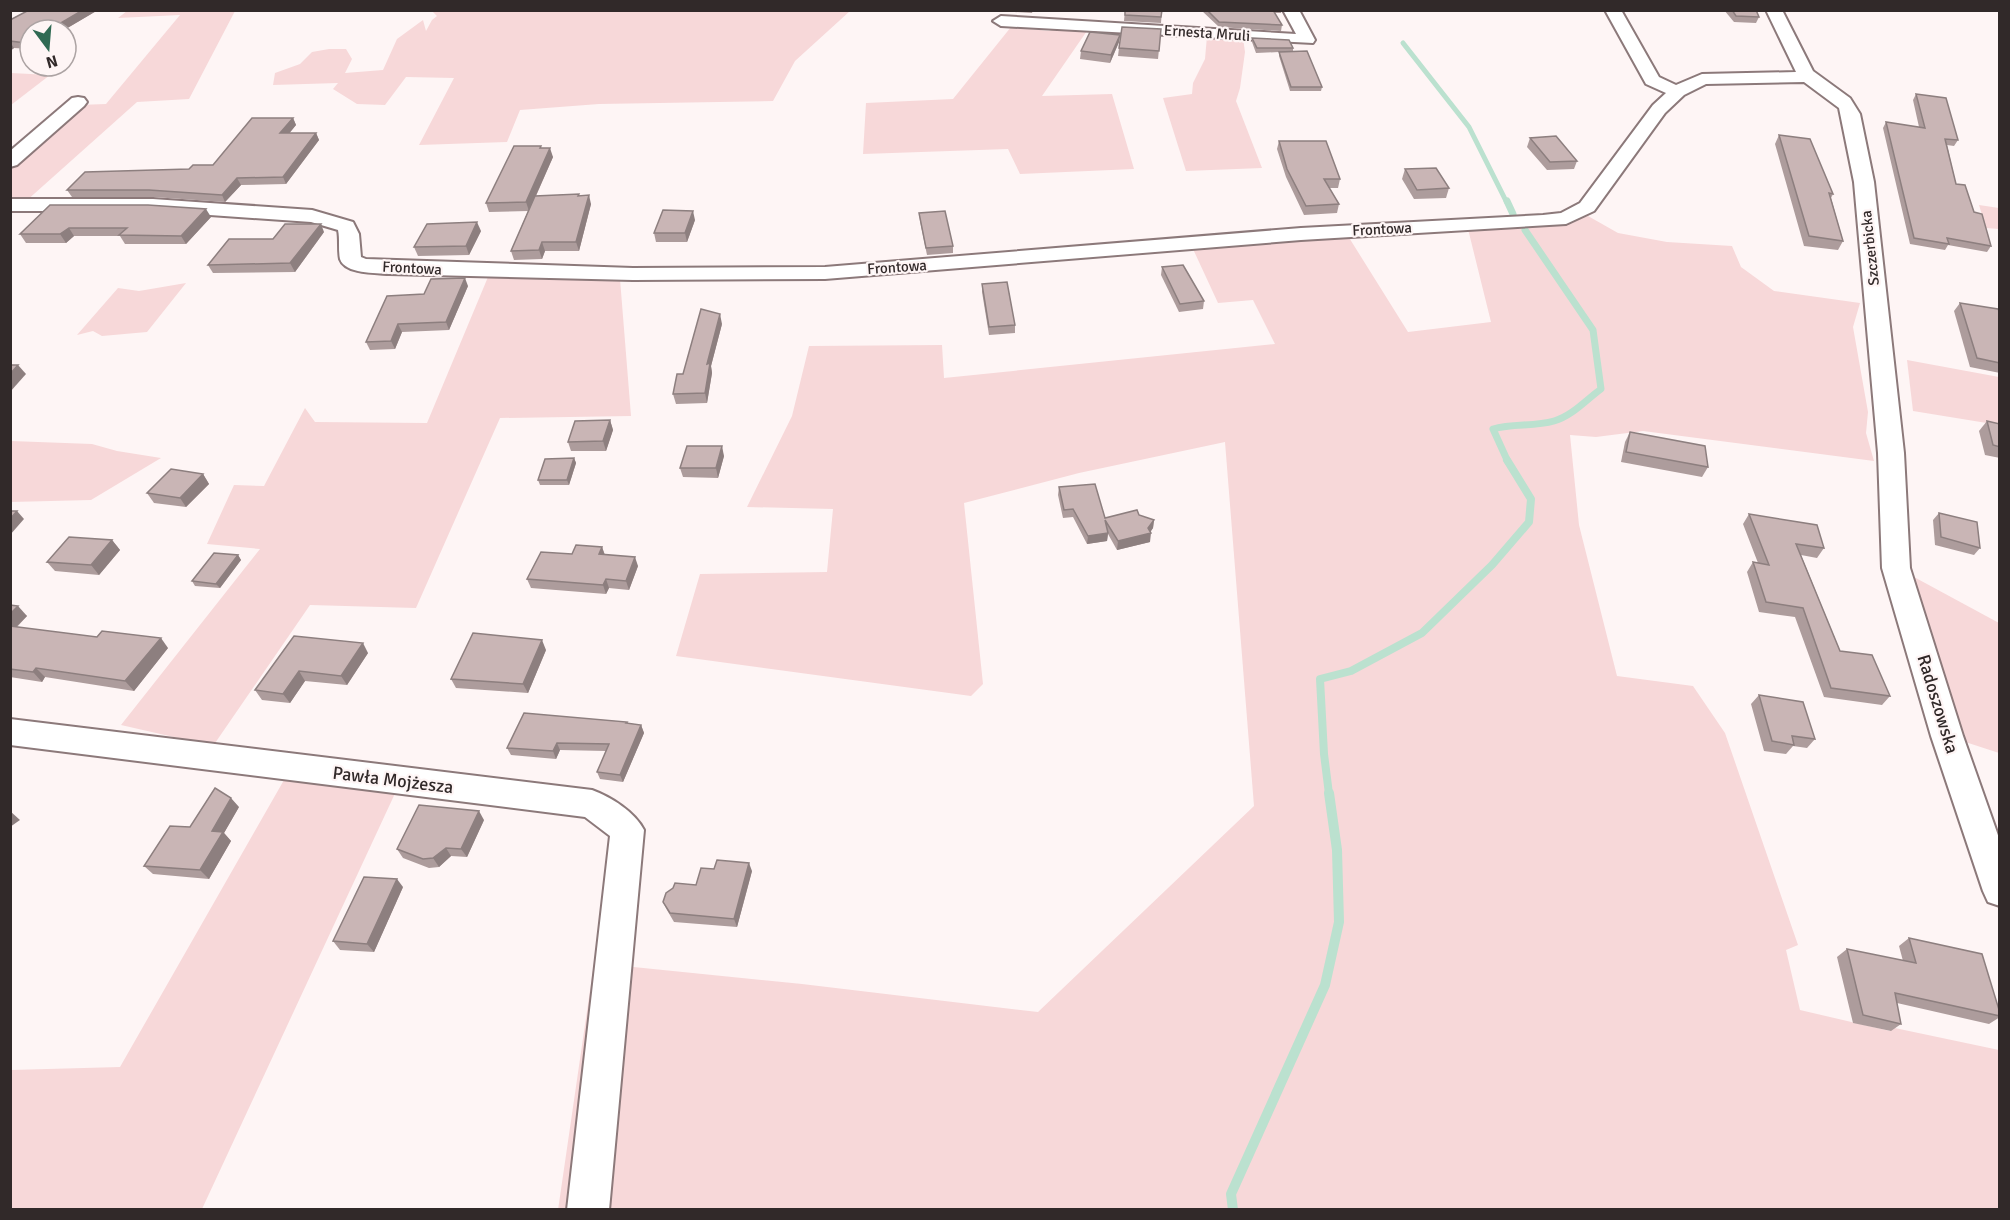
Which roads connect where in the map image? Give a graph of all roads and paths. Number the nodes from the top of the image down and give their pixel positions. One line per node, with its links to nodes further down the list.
1 (1291, 10): 4 (street, Ernesta Mruli)
2 (1613, 10): 6 (street)
3 (1774, 10): 5 (street, Szczerbicka)
4 (1001, 21)
5 (1809, 77): 6 (street, Frontowa); 10 (street, Szczerbicka)
6 (1677, 92): 9 (street, Frontowa)
7 (78, 102): 8 (street)
8 (10, 161)
9 (10, 206)
10 (1892, 515): 12 (street, Radoszowska)
11 (10, 732): 13 (street, Pawła Mojżesza)
12 (2000, 891)
13 (588, 1209)

